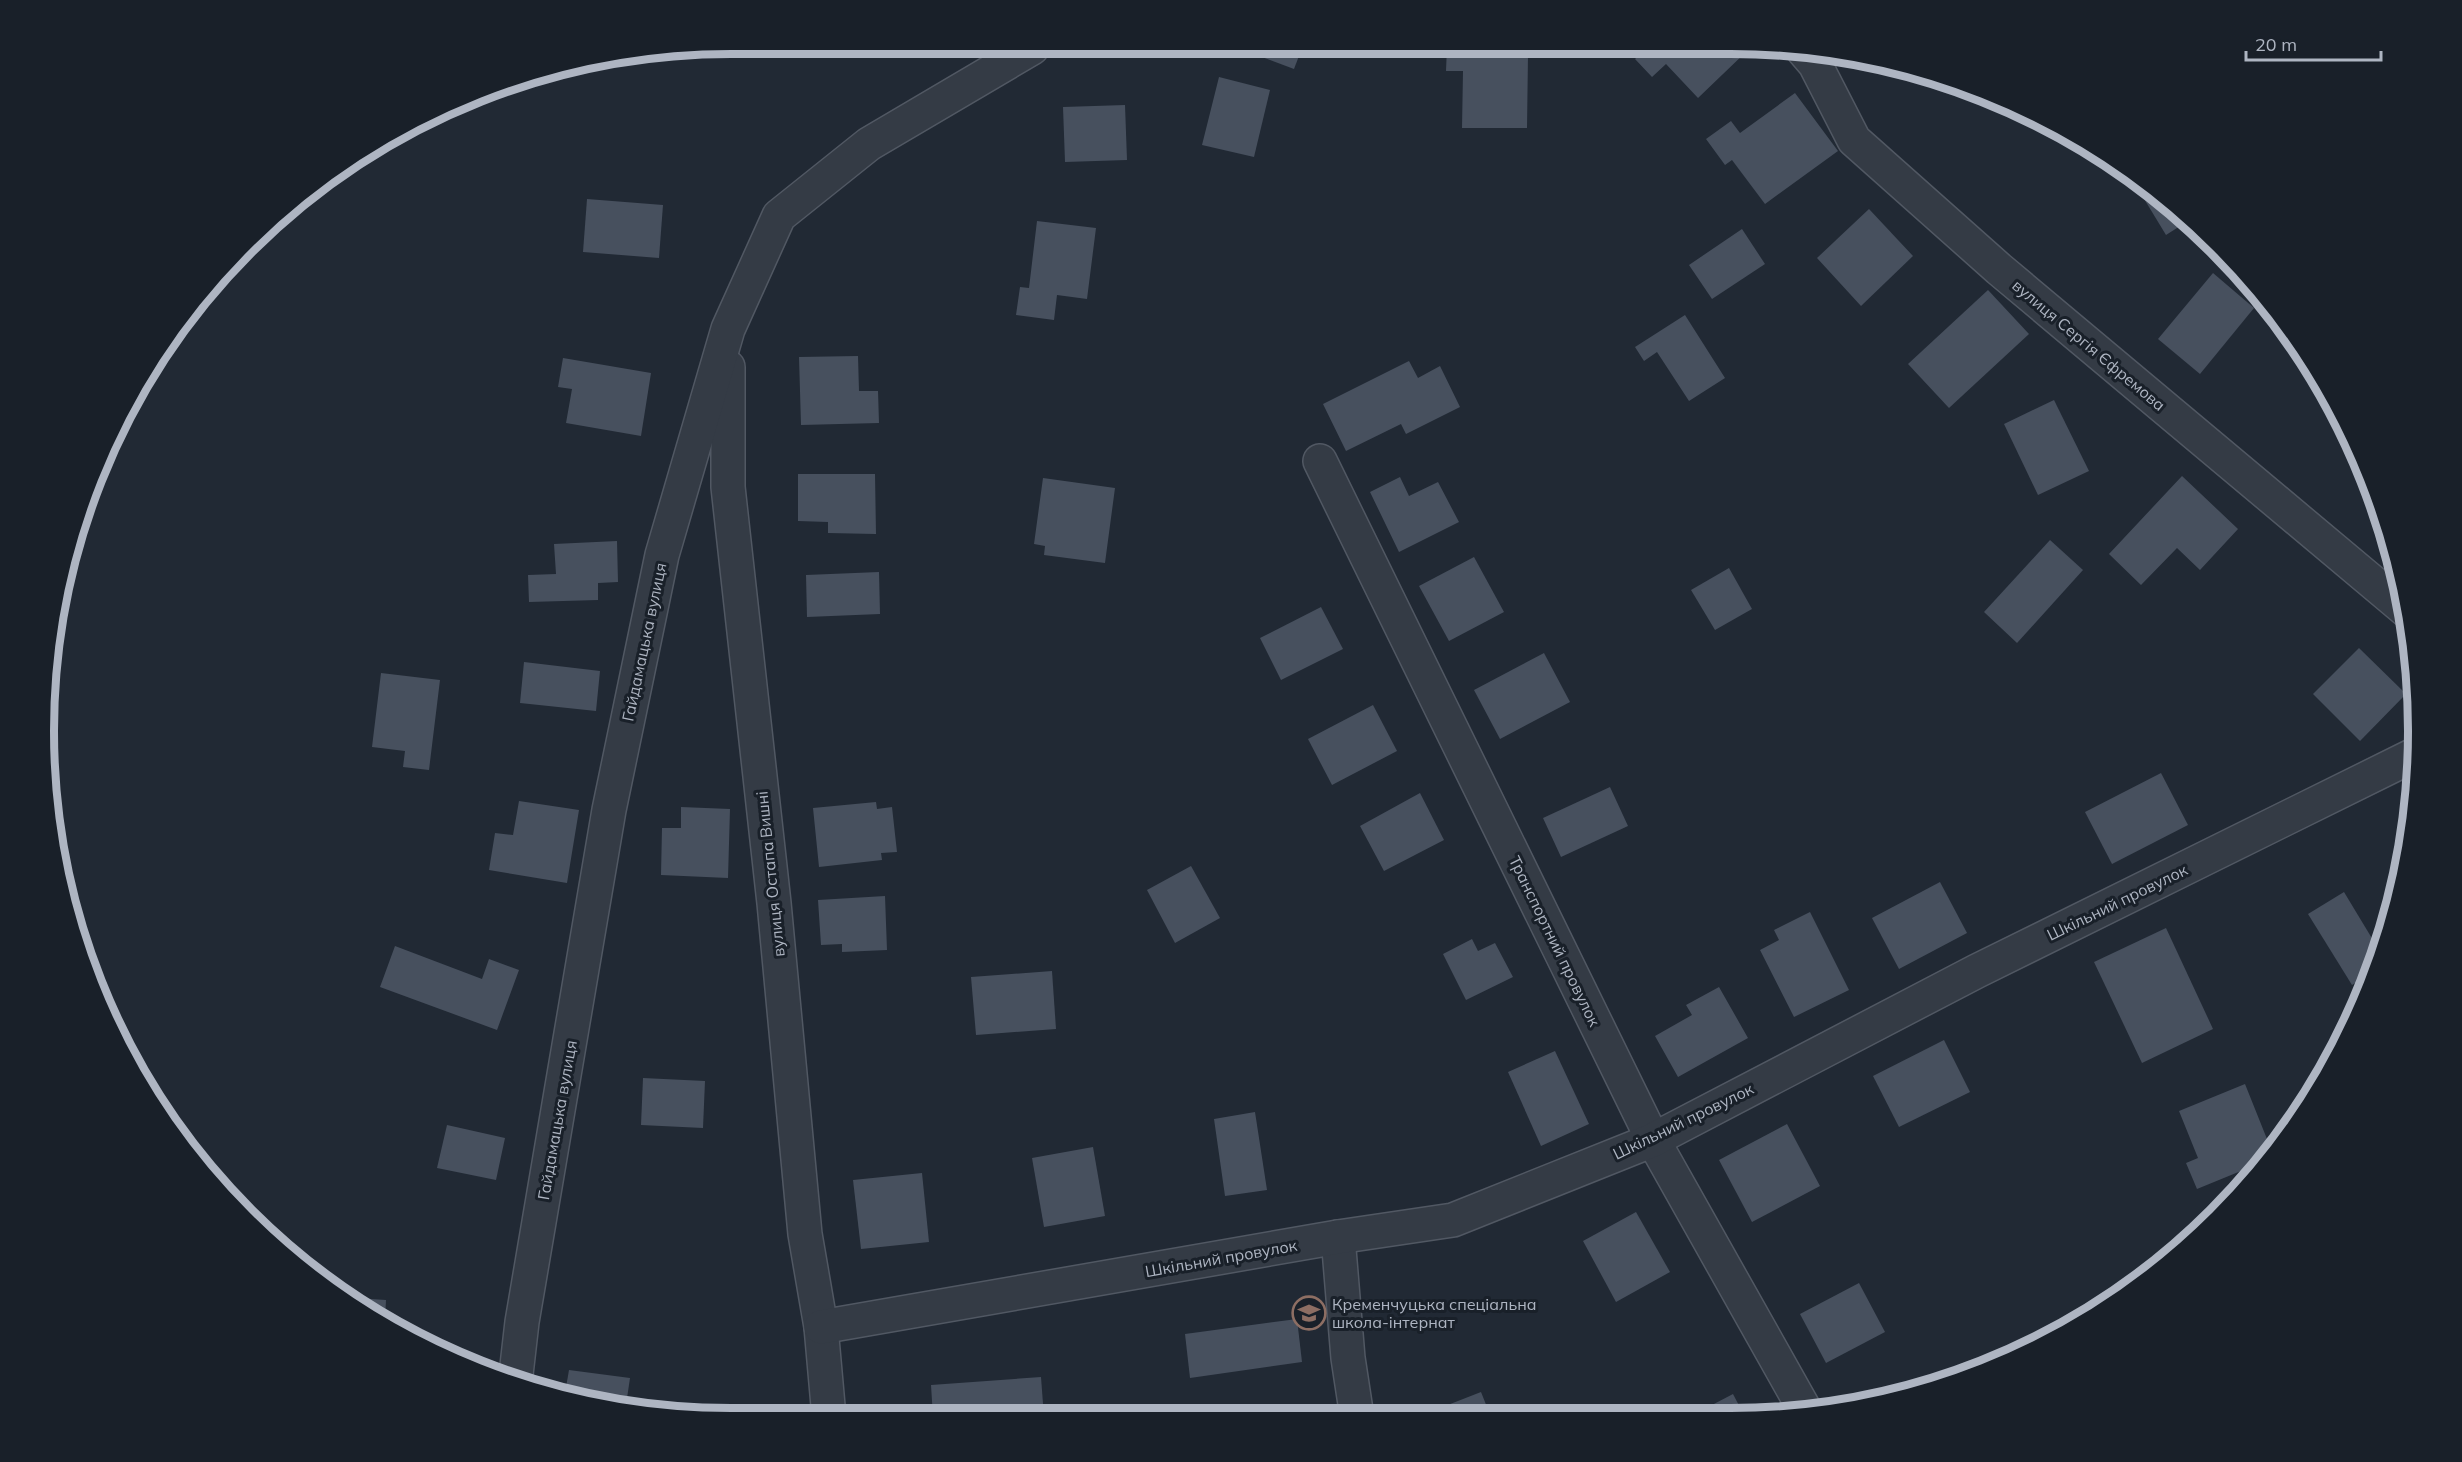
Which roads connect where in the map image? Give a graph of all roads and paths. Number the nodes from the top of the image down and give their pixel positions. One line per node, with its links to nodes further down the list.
1 (1022, 54): 3 (street, Гайдамацька вулиця)
2 (1811, 59): 5 (street, вулиця Сергія Єфремова)
3 (728, 329): 9 (street, вулиця Остапа Вишні); 10 (street, Гайдамацька вулиця)
4 (1320, 461): 7 (street, Транспортний провулок)
5 (2395, 601)
6 (2407, 758): 7 (street, Шкільний провулок)
7 (1653, 1140): 8 (street, Шкільний провулок); 11 (street, Транспортний провулок)
8 (1338, 1238): 9 (street, Шкільний провулок); 13 (street)
9 (821, 1327): 12 (street, вулиця Остапа Вишні)
10 (516, 1373)
11 (1801, 1404)
12 (828, 1408)
13 (1356, 1408)

